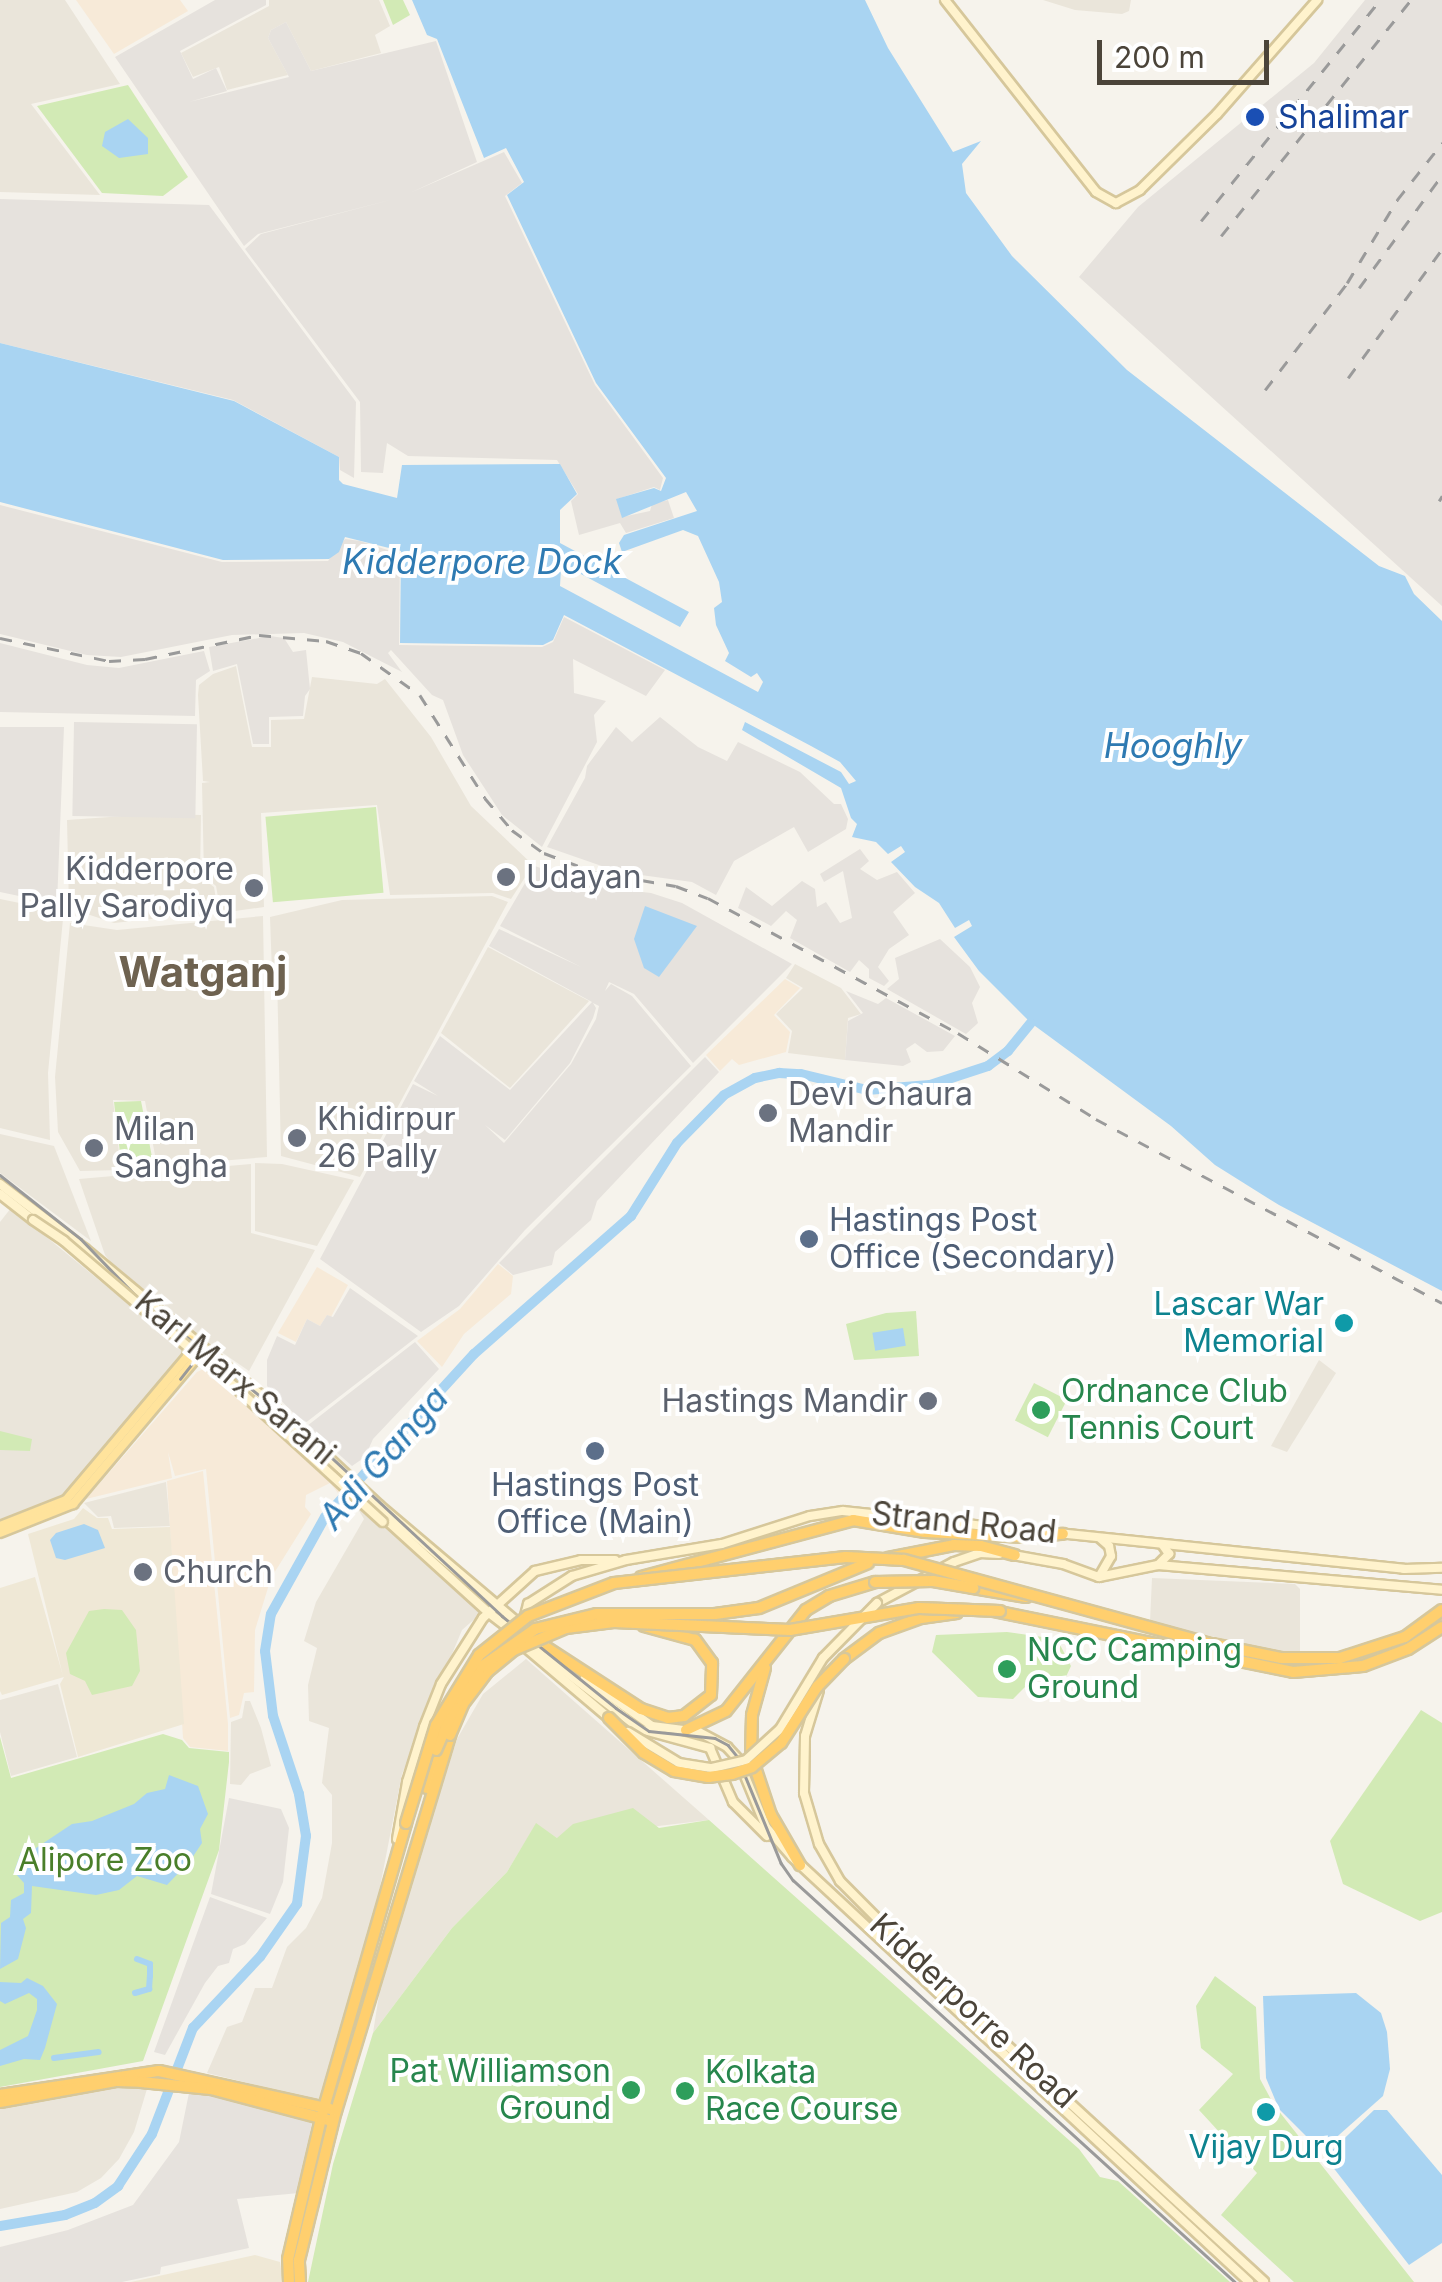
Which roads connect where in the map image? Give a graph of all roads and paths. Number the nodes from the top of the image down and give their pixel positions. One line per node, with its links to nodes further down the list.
1 (945, 0): 2 (main road)
2 (1318, 0)
3 (0, 1184): 5 (main road, Karl Marx Sarani)
4 (0, 1194): 8 (main road, bridge)
5 (190, 1339): 6 (main road, Karl Marx Sarani); 9 (main road)
6 (203, 1350): 7 (main road, Karl Marx Sarani); 9 (main road)
7 (378, 1505): 8 (main road); 27 (main road, Karl Marx Sarani)
8 (383, 1522): 30 (main road)
9 (0, 1530)
10 (1062, 1534): 11 (main road, Strand Road); 15 (main road, Strand Road); 21 (highway, bridge)
11 (1097, 1536): 12 (main road, Strand Road); 20 (main road)
12 (1162, 1544): 13 (main road, Strand Road); 17 (main road)
13 (1210, 1549): 16 (main road, Strand Road); 19 (main road)
14 (1015, 1555): 20 (main road, Strand Road); 37 (main road, Strand Road, bridge); 40 (highway, bridge)
15 (626, 1560): 22 (main road); 25 (main road, Strand Road)
16 (1361, 1564): 18 (main road, Strand Road); 23 (main road)
17 (1158, 1566): 19 (main road); 20 (main road)
18 (1442, 1568)
19 (1206, 1570): 23 (main road)
20 (1099, 1578)
21 (635, 1579): 26 (highway, bridge); 42 (highway, bridge)
22 (525, 1580): 25 (main road); 27 (main road)
23 (1354, 1586): 24 (main road)
24 (1442, 1590)
25 (540, 1594): 33 (main road)
26 (1053, 1602): 28 (highway, bridge); 35 (highway, bridge)
27 (498, 1605): 30 (main road); 33 (main road, Karl Marx Sarani)
28 (1442, 1610)
29 (1000, 1611): 31 (highway, bridge); 32 (highway); 36 (highway, bridge)
30 (489, 1613): 37 (main road, Strand Road); 39 (main road); 42 (main road)
31 (634, 1623): 34 (highway, bridge); 40 (highway, bridge)
32 (1442, 1627)
33 (526, 1630): 34 (main road, Karl Marx Sarani)
34 (548, 1648): 38 (main road, Karl Marx Sarani)
35 (772, 1648): 38 (highway); 41 (highway)
36 (822, 1682): 37 (highway, bridge); 50 (main road, Kidderporre Road)
37 (609, 1718)
38 (686, 1730): 39 (main road, Karl Marx Sarani)
39 (708, 1741): 41 (main road); 41 (main road)
40 (419, 1827): 46 (highway)
41 (796, 1862): 49 (main road)
42 (390, 1882): 46 (highway)
43 (198, 2083): 44 (highway); 45 (highway); 46 (highway)
44 (0, 2094)
45 (0, 2102)
46 (329, 2114): 47 (highway); 48 (highway)
47 (289, 2282)
48 (300, 2282)
49 (1249, 2282)
50 (1264, 2282)

